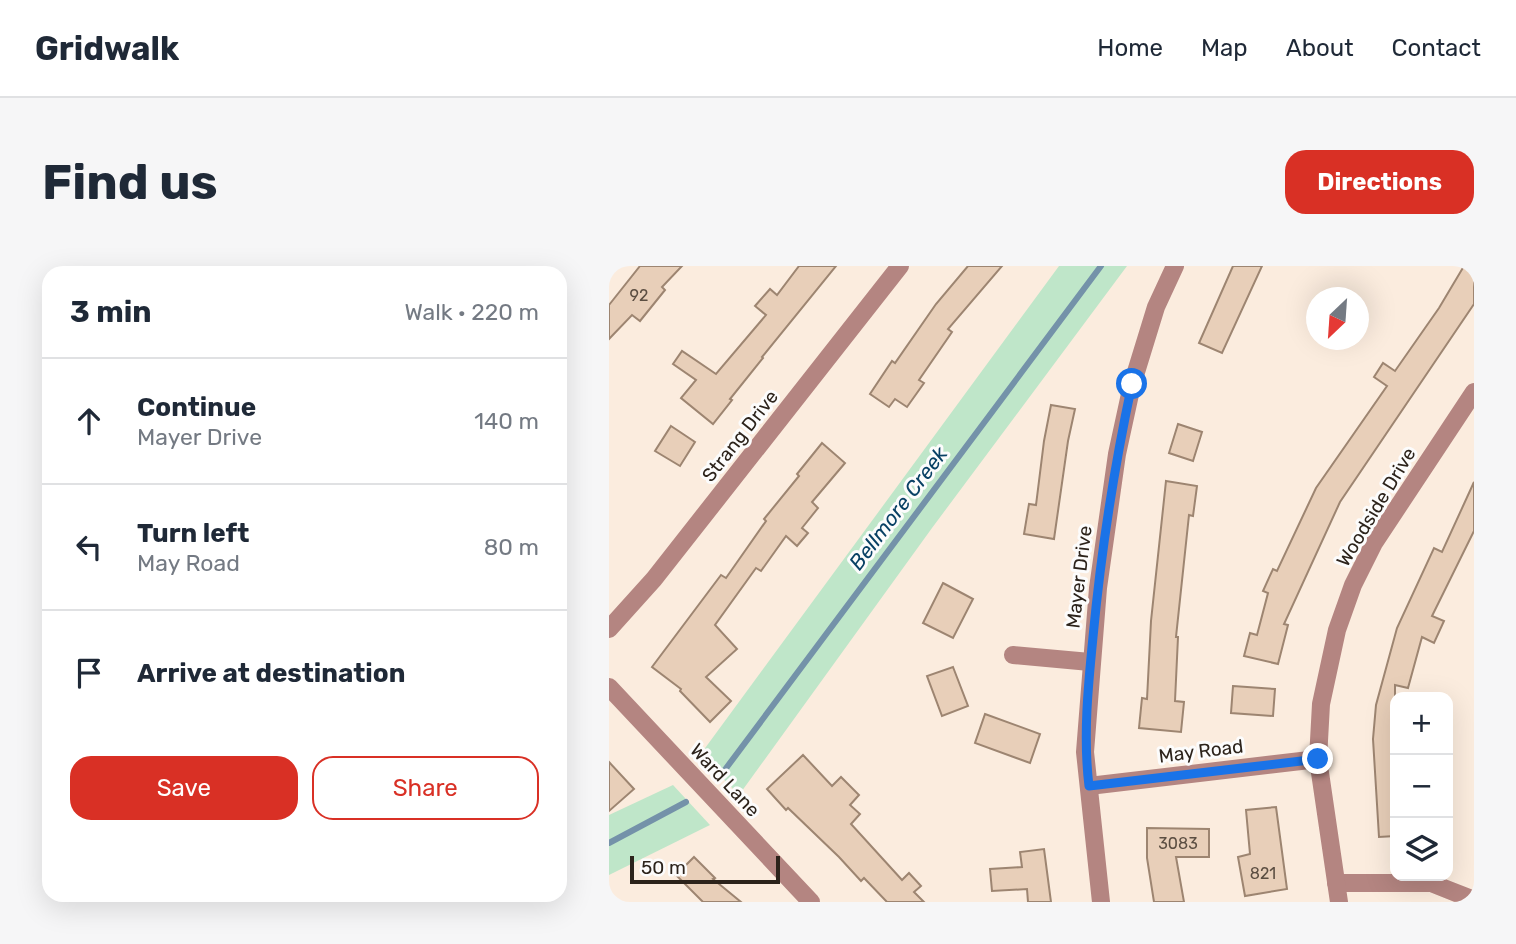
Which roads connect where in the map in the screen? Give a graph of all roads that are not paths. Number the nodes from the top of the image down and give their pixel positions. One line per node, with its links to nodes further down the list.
1 (900, 266): 4 (street, Strang Drive)
2 (1175, 266): 6 (street, Mayer Drive)
3 (1474, 392): 8 (street, Woodside Drive)
4 (609, 629)
5 (1013, 655): 6 (street)
6 (1090, 662): 9 (street, Mayer Drive)
7 (609, 687): 12 (street, Ward Lane)
8 (1318, 759): 9 (street, May Road); 10 (street, Woodside Drive)
9 (1089, 786): 13 (street, Mayer Drive)
10 (1336, 883): 11 (street); 14 (street, Woodside Drive)
11 (1474, 900)
12 (811, 902)
13 (1101, 902)
14 (1339, 902)

